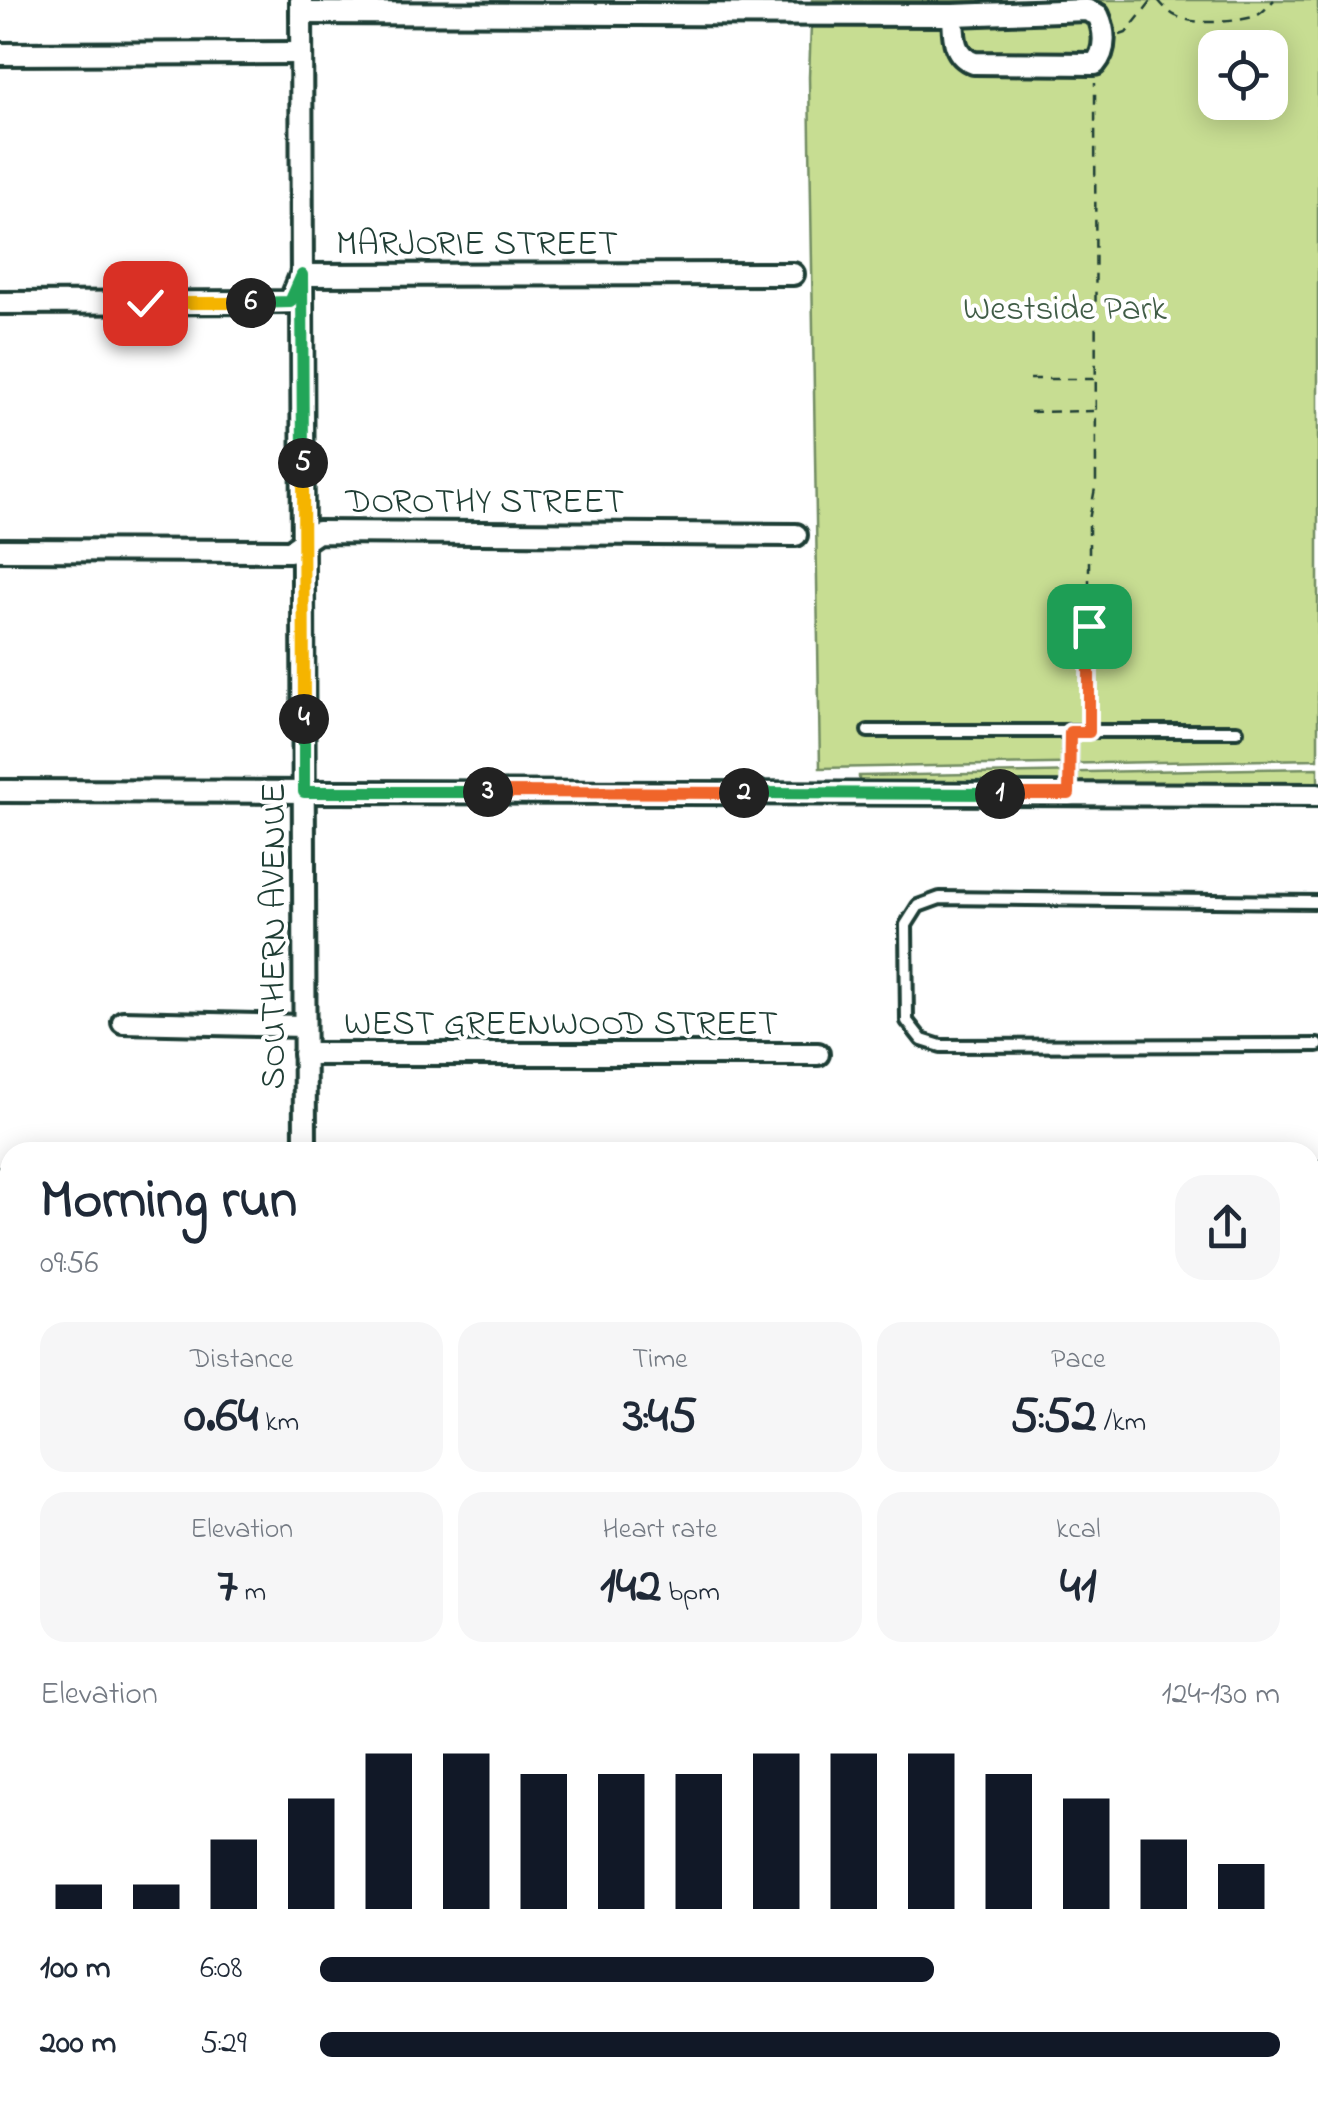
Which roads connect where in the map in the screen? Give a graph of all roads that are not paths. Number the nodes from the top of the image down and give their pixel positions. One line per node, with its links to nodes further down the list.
1 (301, 7): 2 (street); 3 (street, SOUTHERN AVENUE)
2 (953, 14): 2 (street)
3 (301, 53): 4 (street); 6 (street, SOUTHERN AVENUE)
4 (0, 54)
5 (793, 274): 6 (street, MARJORIE STREET)
6 (302, 275): 7 (street, MARJORIE STREET); 9 (street, SOUTHERN AVENUE)
7 (0, 304)
8 (796, 535): 9 (street, DOROTHY STREET)
9 (304, 541): 10 (street, DOROTHY STREET); 15 (street, SOUTHERN AVENUE)
10 (0, 550)
11 (868, 731): 12 (lane)
12 (1070, 732): 13 (lane); 16 (lane)
13 (1237, 732)
14 (0, 792): 15 (street)
15 (304, 792): 16 (street); 20 (street, SOUTHERN AVENUE)
16 (1069, 794): 17 (street)
17 (1318, 795)
18 (1318, 902): 21 (lane)
19 (123, 1022): 20 (street, WEST GREENWOOD STREET)
20 (304, 1026): 22 (street, SOUTHERN AVENUE)
21 (1318, 1045)
22 (304, 1054): 23 (street, WEST GREENWOOD STREET); 24 (street, SOUTHERN AVENUE)
23 (818, 1054)
24 (305, 1142)

